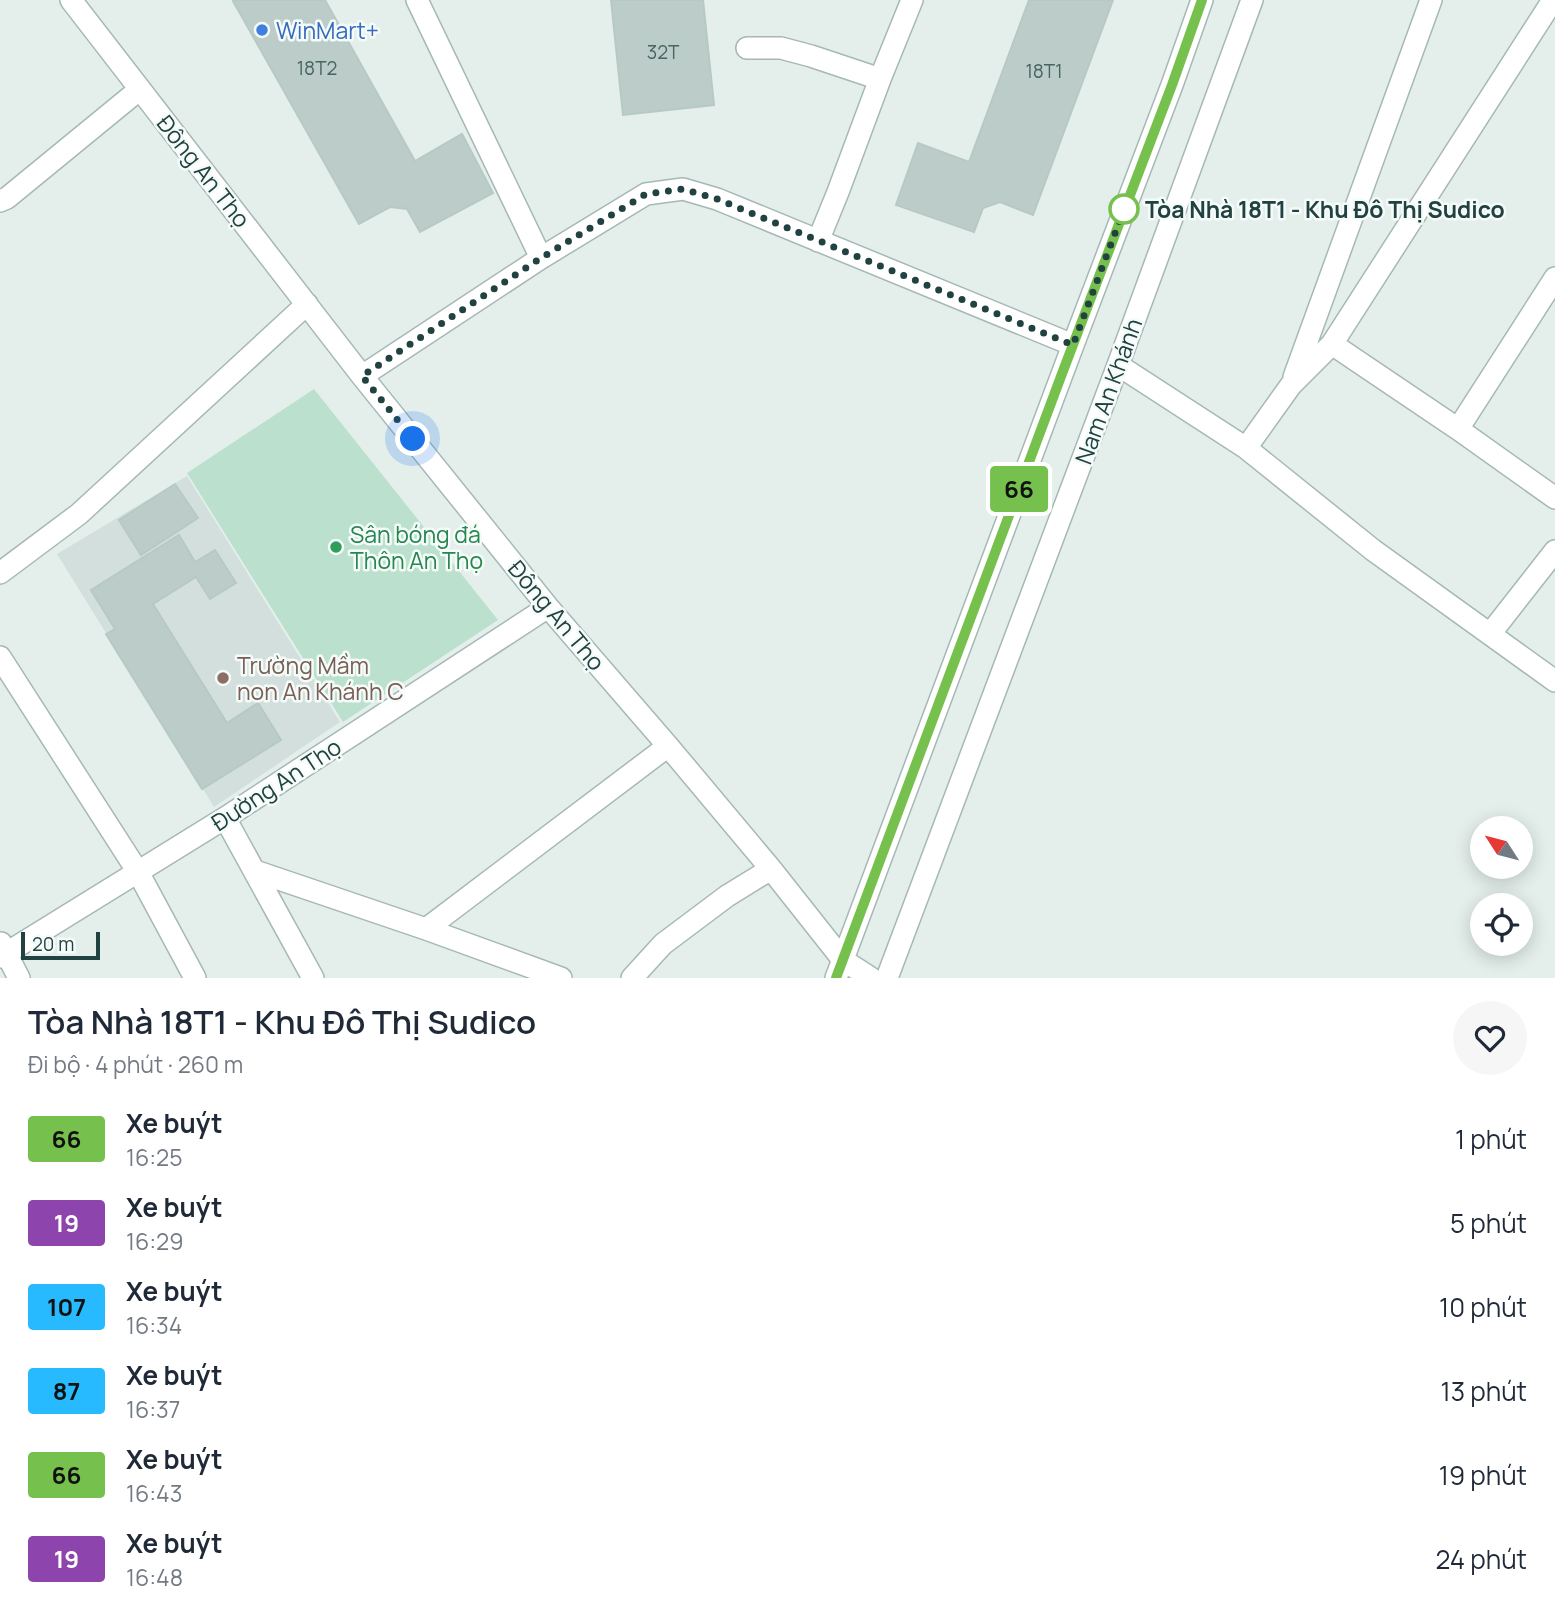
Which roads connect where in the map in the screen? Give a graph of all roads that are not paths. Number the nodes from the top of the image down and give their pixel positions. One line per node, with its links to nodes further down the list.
1 (71, 0): 10 (street, Đông An Thọ)
2 (417, 0): 13 (street)
3 (912, 0): 9 (street)
4 (1202, 0): 17 (street)
5 (1252, 0): 18 (street, Nam An Khánh)
6 (1431, 0): 20 (street)
7 (1553, 0): 16 (street)
8 (747, 47): 9 (street)
9 (880, 79): 12 (street)
10 (140, 89): 11 (street); 15 (street, Đông An Thọ)
11 (0, 201)
12 (818, 241): 13 (street); 17 (street)
13 (541, 258): 19 (street)
14 (1555, 278): 21 (street)
15 (307, 304): 19 (street, Đông An Thọ); 25 (street)
16 (1332, 344): 20 (street); 21 (street)
17 (1073, 345): 37 (street)
18 (1118, 365): 22 (street); 44 (street, Nam An Khánh)
19 (362, 376): 26 (street, Đông An Thọ)
20 (1291, 385): 22 (street)
21 (1458, 429): 23 (street)
22 (1246, 448): 27 (street)
23 (1555, 498)
24 (1555, 551): 27 (street)
25 (0, 573)
26 (548, 607): 30 (street, Đông An Thọ); 31 (street, Đường An Thọ)
27 (1490, 634): 29 (street)
28 (0, 657): 33 (street)
29 (1555, 681)
30 (668, 746): 32 (street, Đông An Thọ); 35 (street)
31 (225, 818): 33 (street, Đường An Thọ); 34 (street)
32 (771, 869): 37 (street, Đông An Thọ); 42 (street)
33 (138, 872): 36 (street, Đường An Thọ); 39 (street)
34 (255, 872): 35 (street); 40 (street)
35 (426, 929): 41 (street)
36 (2, 950): 38 (street)
37 (840, 969): 43 (street, Đông An Thọ)
38 (19, 978)
39 (195, 978)
40 (313, 978)
41 (561, 978)
42 (632, 978)
43 (871, 978)
44 (887, 978)

